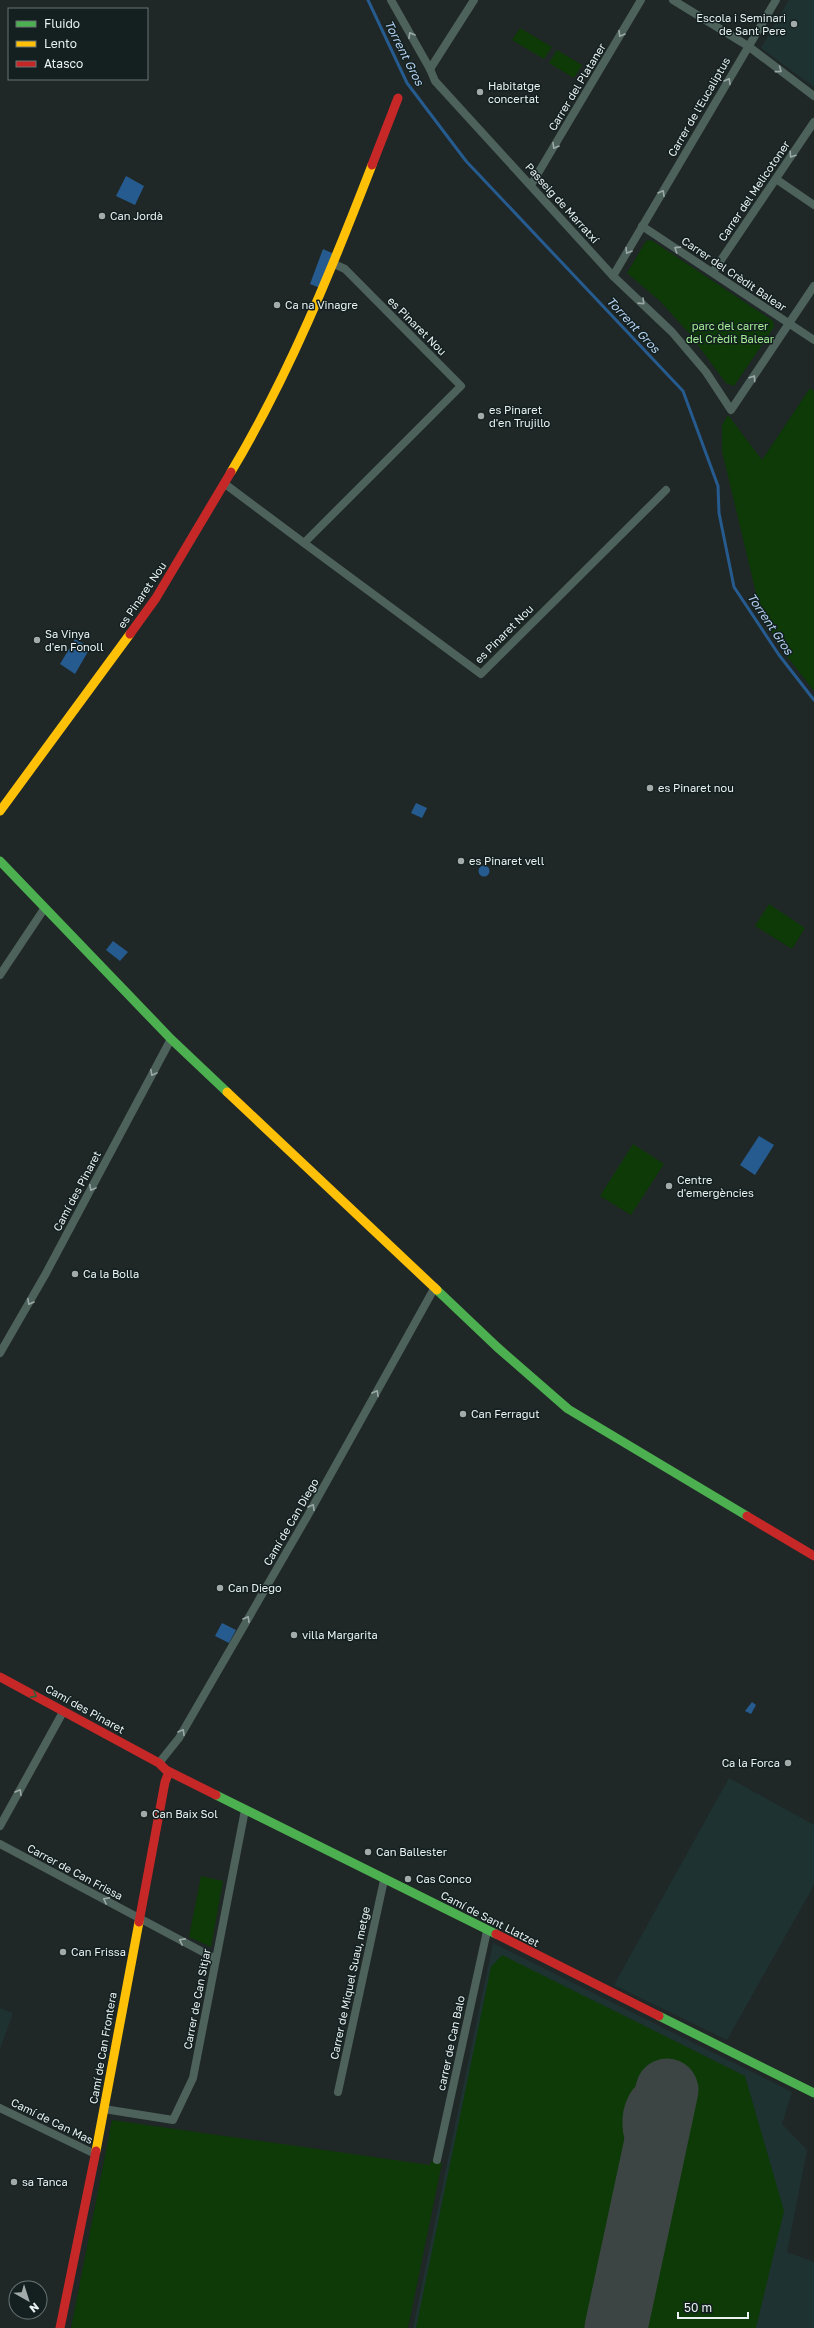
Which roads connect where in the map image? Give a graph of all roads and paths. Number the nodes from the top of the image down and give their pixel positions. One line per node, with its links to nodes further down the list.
1 (391, 0): 7 (street, Passeig de Marratxí, one-way to 1)
2 (474, 0): 7 (street)
3 (641, 0): 12 (street, Carrer del Plataner, one-way to 12)
4 (672, 0): 6 (street)
5 (776, 0): 6 (street, Carrer de l'Eucaliptus)
6 (748, 46): 8 (street, one-way to 8); 14 (street, Carrer de l'Eucaliptus, one-way to 6)
7 (430, 69): 12 (street, Passeig de Marratxí)
8 (814, 96)
9 (398, 98): 15 (street, es Pinaret Nou)
10 (814, 122): 11 (street, Carrer del Melicotoner, one-way to 11)
11 (776, 179): 13 (street); 16 (street, Carrer del Melicotoner)
12 (532, 185): 17 (street, Passeig de Marratxí)
13 (814, 205)
14 (642, 226): 16 (street, Carrer del Crèdit Balear, one-way to 14); 17 (street, Carrer de l'Eucaliptus, one-way to 17)
15 (334, 264): 21 (street, es Pinaret Nou); 23 (street, es Pinaret Nou)
16 (713, 272): 19 (street, Carrer del Crèdit Balear)
17 (613, 276): 19 (street, Passeig de Marratxí, one-way to 19)
18 (814, 286): 19 (street)
19 (789, 324): 20 (street, Carrer del Crèdit Balear)
20 (814, 340)
21 (225, 484): 23 (street, es Pinaret Nou); 24 (street, es Pinaret Nou)
22 (666, 490): 23 (street, es Pinaret Nou)
23 (304, 543)
24 (0, 811)
25 (0, 861): 26 (street)
26 (44, 909): 27 (street); 28 (street)
27 (0, 975)
28 (172, 1038): 29 (street); 30 (street, Camí des Pinaret, one-way to 30)
29 (435, 1287): 31 (street); 34 (street, Camí de Can Diego, one-way to 29)
30 (0, 1353)
31 (814, 1556)
32 (0, 1677): 33 (street, Camí des Pinaret, one-way to 33)
33 (63, 1712): 34 (street, Camí des Pinaret); 37 (street, one-way to 33)
34 (159, 1763): 35 (street, Camí de Sant Llatzet)
35 (169, 1772): 36 (street, Camí de Sant Llatzet); 40 (street, Camí de Can Frontera)
36 (245, 1810): 39 (street, Camí de Sant Llatzet); 42 (street, Carrer de Can Sitjar)
37 (0, 1826)
38 (0, 1844): 40 (street, Carrer de Can Frissa, one-way to 38)
39 (384, 1880): 41 (street, Camí de Sant Llatzet); 43 (street, Carrer de Miquel Suau, metge)
40 (141, 1918): 42 (street, Carrer de Can Frissa, one-way to 40); 46 (street, Camí de Can Frontera)
41 (487, 1931): 44 (street, Camí de Sant Llatzet); 48 (street, carrer de Can Balo)
42 (216, 1959): 46 (street, Carrer de Can Sitjar)
43 (338, 2092)
44 (814, 2093)
45 (0, 2108): 47 (street, Camí de Can Mas)
46 (104, 2109): 47 (street, Camí de Can Frontera)
47 (95, 2154): 49 (street, Camí de Can Frontera)
48 (437, 2160)
49 (60, 2328)

